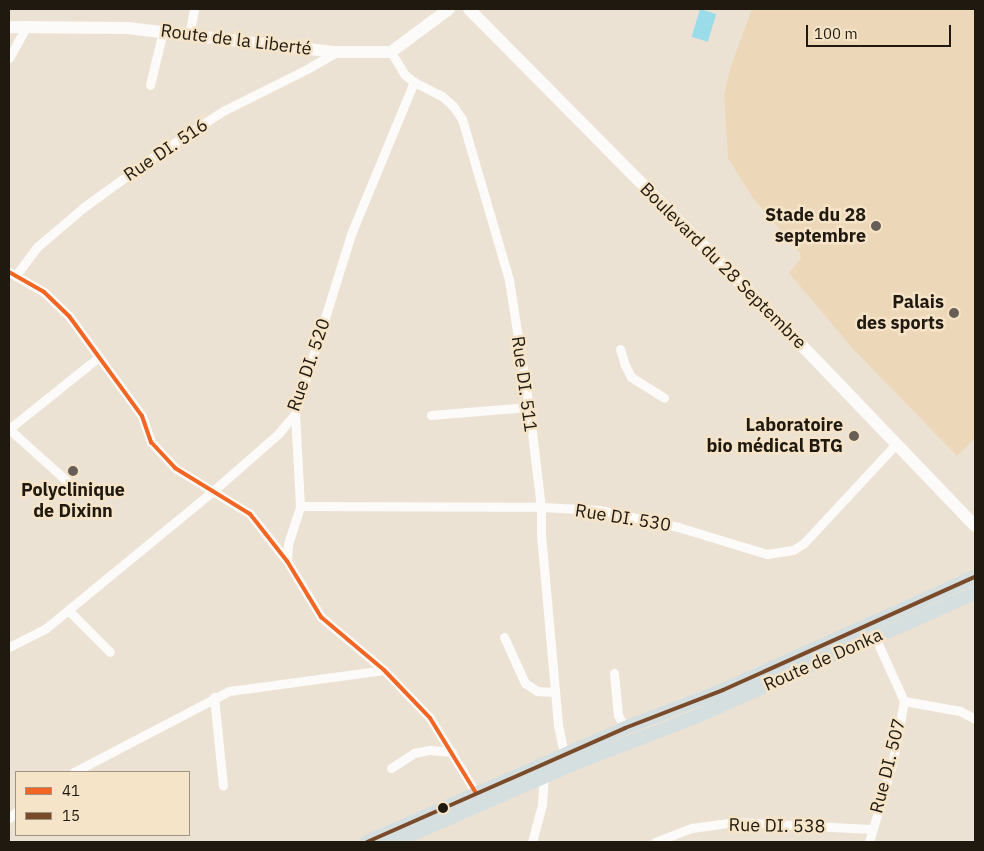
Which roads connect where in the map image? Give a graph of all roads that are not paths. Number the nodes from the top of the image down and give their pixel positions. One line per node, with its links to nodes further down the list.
1 (194, 9): 7 (street)
2 (449, 9): 9 (main road)
3 (469, 9): 21 (main road, Boulevard du 28 Septembre)
4 (9, 27): 5 (main road, Route de la Liberté)
5 (26, 27): 6 (main road, Route de la Liberté); 10 (street)
6 (162, 31): 7 (main road, Route de la Liberté); 12 (street)
7 (188, 35): 8 (main road, Route de la Liberté)
8 (336, 52): 9 (main road, Route de la Liberté); 13 (street, Rue DI. 516)
9 (391, 52): 11 (street, Rue DI. 511)
10 (9, 58)
11 (414, 82): 17 (street, Rue DI. 511); 18 (street, Rue DI. 520)
12 (150, 85)
13 (12, 273): 15 (street)
14 (620, 349): 16 (street)
15 (99, 357): 20 (street); 23 (street)
16 (664, 398)
17 (529, 407): 19 (street); 25 (street, Rue DI. 511)
18 (295, 414): 23 (street, Rue DI. 520); 24 (street)
19 (431, 415)
20 (9, 429): 22 (street)
21 (896, 444): 25 (street, Rue DI. 530); 26 (main road, Boulevard du 28 Septembre)
22 (69, 483)
23 (214, 490): 27 (street); 30 (street, Rue DI. 520)
24 (300, 506): 25 (street, Rue DI. 530); 27 (street)
25 (541, 506): 37 (street, Rue DI. 511)
26 (975, 526)
27 (287, 561): 35 (street)
28 (975, 577): 41 (main road, Route de Donka)
29 (975, 593): 31 (main road, Route de Donka)
30 (68, 610): 33 (street, Rue DI. 520); 34 (street)
31 (875, 636): 39 (street, Rue DI. 507); 46 (main road, Route de Donka)
32 (504, 637): 37 (street)
33 (9, 647)
34 (110, 652)
35 (384, 670): 38 (street); 42 (street)
36 (614, 673): 41 (street)
37 (555, 692): 43 (street, Rue DI. 511)
38 (214, 697): 45 (street); 47 (street)
39 (904, 700): 40 (street); 49 (street, Rue DI. 507)
40 (975, 719)
41 (625, 728): 43 (main road, Route de Donka)
42 (452, 752): 44 (street); 48 (street)
43 (564, 754): 48 (main road, Route de Donka)
44 (391, 768)
45 (76, 771)
46 (544, 777): 51 (main road, Route de Donka); 52 (street)
47 (223, 786)
48 (476, 793): 50 (main road, Route de Donka)
49 (872, 829): 53 (street, Rue DI. 538); 54 (street, Rue DI. 507)
50 (367, 842)
51 (394, 842)
52 (532, 842)
53 (655, 842)
54 (869, 842)

